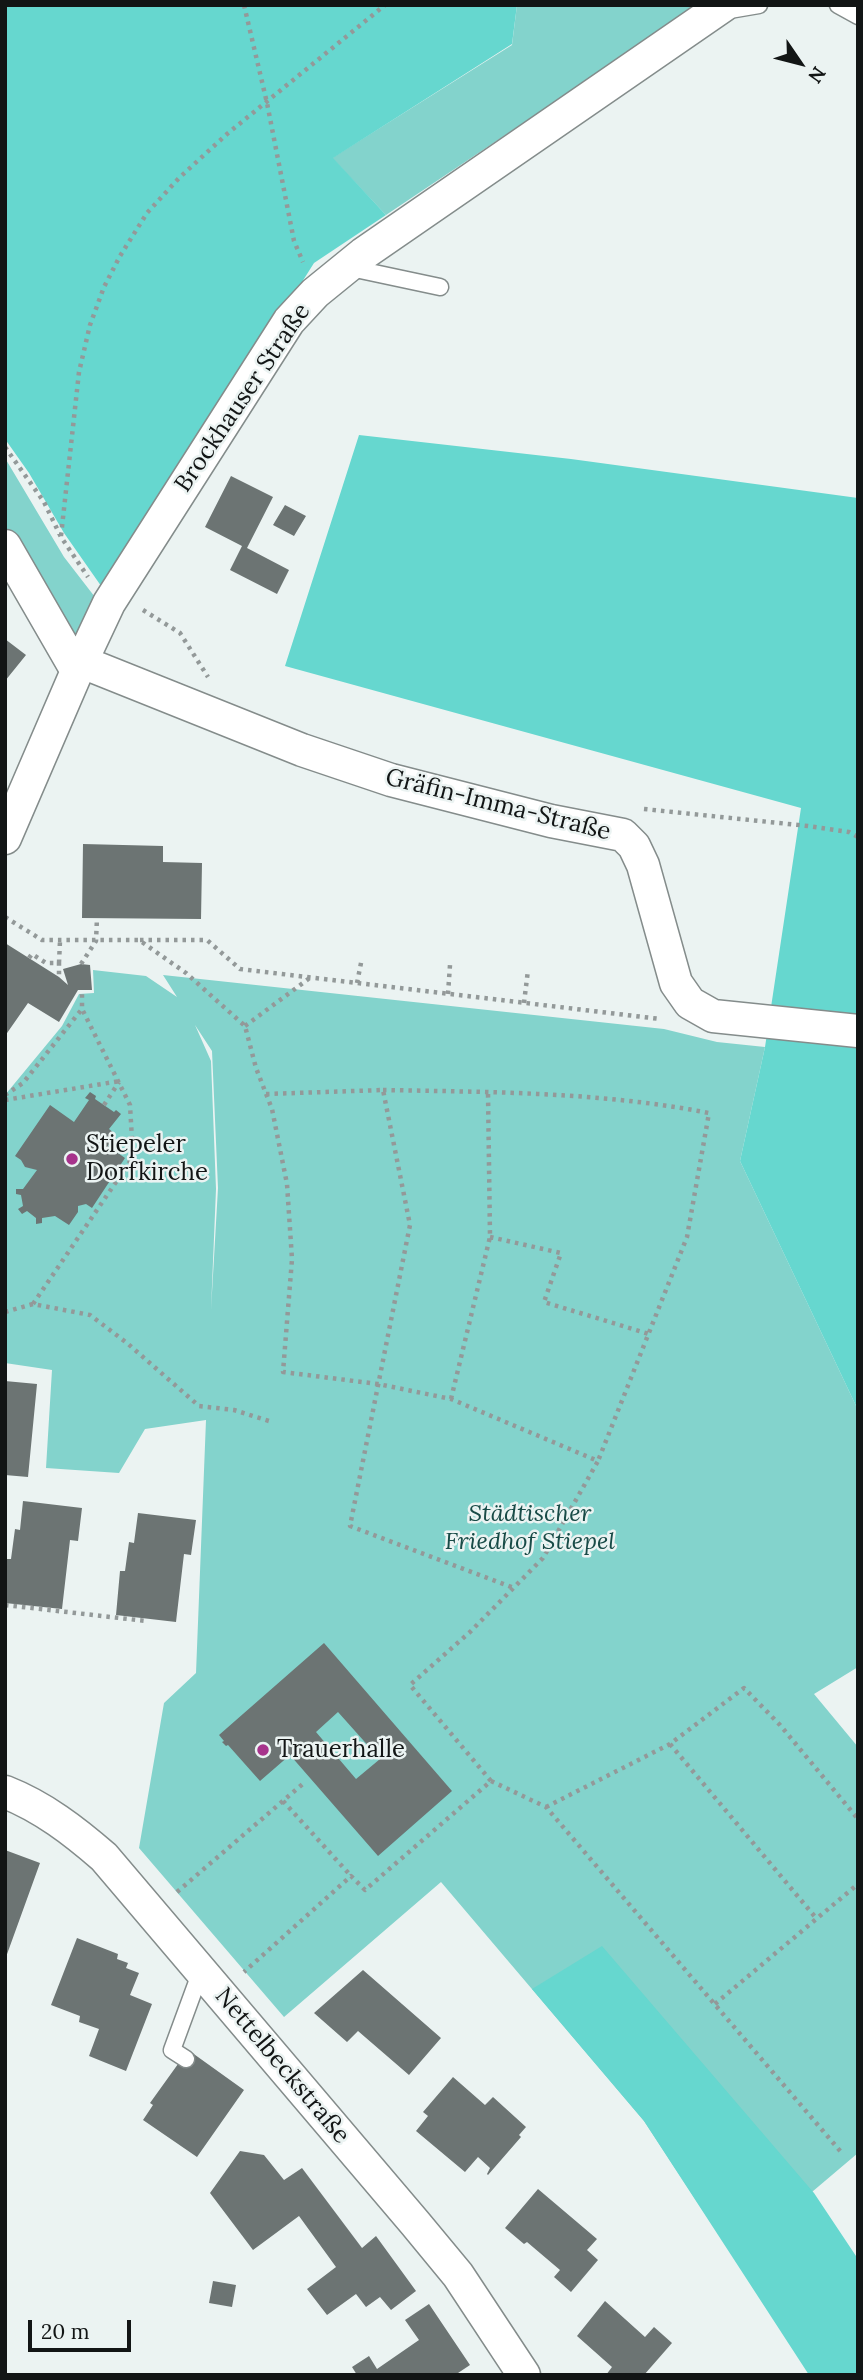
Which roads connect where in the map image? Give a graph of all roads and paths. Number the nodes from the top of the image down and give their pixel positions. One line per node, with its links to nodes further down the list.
1 (244, 5): 7 (path)
2 (385, 5): 7 (path)
3 (759, 5): 5 (lane)
4 (838, 5): 6 (lane)
5 (718, 9): 8 (street, Brockhauser Straße)
6 (858, 16)
7 (267, 103): 10 (path); 12 (path)
8 (346, 267): 9 (lane); 10 (street, Brockhauser Straße)
9 (440, 287)
10 (315, 293): 14 (street, Brockhauser Straße)
11 (5, 447): 12 (path)
12 (61, 537): 14 (path)
13 (5, 545): 15 (street)
14 (116, 592): 15 (street, Brockhauser Straße); 16 (path)
15 (80, 666): 19 (street, Brockhauser Straße); 38 (street, Gräfin-Imma-Straße)
16 (209, 678)
17 (642, 808): 18 (path)
18 (858, 837)
19 (5, 838)
20 (5, 917): 23 (path)
21 (97, 918): 24 (path)
22 (139, 940): 24 (path); 32 (path); 39 (path)
23 (60, 941): 24 (path); 27 (path)
24 (96, 941): 28 (path)
25 (29, 958): 27 (path)
26 (362, 958): 33 (path)
27 (59, 963): 31 (path)
28 (81, 964)
29 (450, 965): 35 (path)
30 (528, 971): 36 (path)
31 (59, 977)
32 (311, 978): 33 (path); 39 (path)
33 (357, 983): 35 (path)
34 (82, 990): 37 (path)
35 (449, 993): 36 (path)
36 (523, 1003): 38 (path)
37 (82, 1009): 41 (path); 44 (path)
38 (713, 1016): 40 (street, Gräfin-Imma-Straße)
39 (244, 1026): 45 (path)
40 (858, 1031)
41 (120, 1081): 44 (path); 46 (path); 48 (path)
42 (383, 1090): 43 (path); 45 (path); 51 (path)
43 (488, 1092): 47 (path); 50 (path)
44 (6, 1094)
45 (266, 1094): 51 (path)
46 (104, 1105)
47 (490, 1237): 50 (path); 52 (path)
48 (33, 1304): 49 (path); 53 (path)
49 (5, 1312)
50 (649, 1334): 54 (path)
51 (378, 1384): 52 (path); 55 (path)
52 (451, 1399): 54 (path)
53 (272, 1422)
54 (598, 1461): 55 (path)
55 (514, 1588): 59 (path)
56 (5, 1605): 57 (path)
57 (146, 1621)
58 (670, 1744): 63 (path); 64 (path); 68 (path)
59 (491, 1781): 63 (path); 65 (path)
60 (305, 1782): 62 (path)
61 (5, 1793): 67 (street, Nettelbeckstraße)
62 (283, 1801): 65 (path); 67 (path)
63 (545, 1807): 70 (path)
64 (858, 1819)
65 (351, 1877): 69 (path)
66 (858, 1884): 68 (path)
67 (153, 1913): 69 (street, Nettelbeckstraße)
68 (816, 1918): 70 (path)
69 (211, 1983): 71 (lane); 73 (street, Nettelbeckstraße)
70 (715, 2004): 72 (path)
71 (186, 2059)
72 (841, 2152)
73 (524, 2375)

